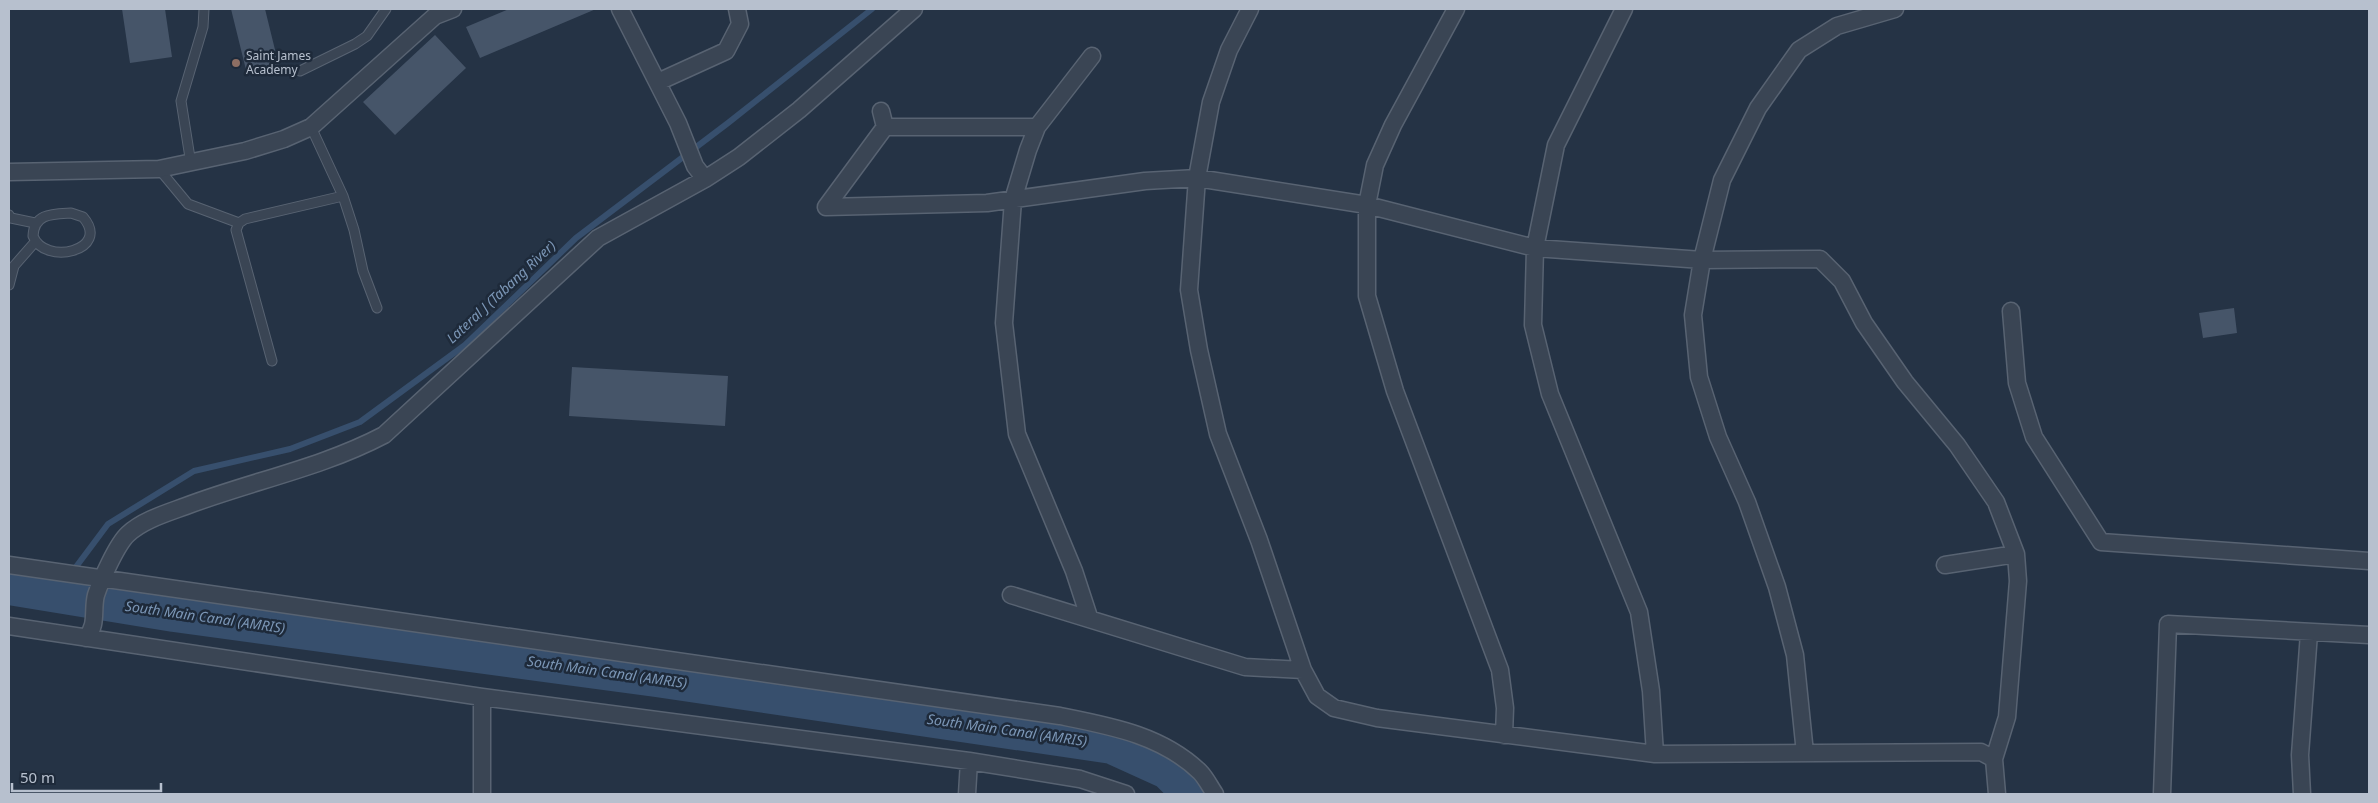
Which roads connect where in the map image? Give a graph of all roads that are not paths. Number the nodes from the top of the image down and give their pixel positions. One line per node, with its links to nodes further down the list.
1 (204, 9): 18 (lane)
2 (386, 9): 12 (lane)
3 (452, 9): 15 (street)
4 (620, 9): 13 (street)
5 (737, 9): 13 (street)
6 (914, 9): 21 (street)
7 (1250, 9): 22 (street)
8 (1456, 9): 25 (street)
9 (1624, 9): 30 (street)
10 (1892, 9): 31 (street)
11 (1092, 56): 17 (street)
12 (300, 71)
13 (658, 82): 21 (street)
14 (881, 111): 16 (street)
15 (311, 127): 18 (street); 23 (lane)
16 (884, 127): 17 (street); 24 (street)
17 (1037, 127): 24 (street)
18 (191, 164): 19 (street)
19 (159, 169): 20 (street); 28 (lane)
20 (9, 172)
21 (700, 173): 40 (street)
22 (1198, 178): 24 (street); 25 (street); 47 (street)
23 (343, 196): 28 (lane); 33 (lane)
24 (1013, 200): 42 (street)
25 (1367, 205): 30 (street); 49 (street)
26 (9, 215): 27 (lane)
27 (35, 223): 29 (lane); 29 (lane)
28 (239, 223): 35 (lane)
29 (35, 242): 32 (lane)
30 (1535, 248): 31 (street); 51 (street)
31 (1702, 260): 36 (street); 50 (street)
32 (9, 285)
33 (377, 308)
34 (2012, 311): 37 (street)
35 (272, 361)
36 (2016, 554): 39 (street); 52 (street)
37 (2369, 561)
38 (9, 565): 40 (street)
39 (1945, 565)
40 (104, 580): 45 (street); 57 (street)
41 (1011, 595): 42 (street)
42 (1088, 617): 47 (street)
43 (9, 626): 45 (street)
44 (2309, 633): 46 (street); 59 (street); 60 (street)
45 (89, 634): 48 (street)
46 (2369, 635)
47 (1303, 670): 49 (street)
48 (482, 697): 53 (street); 54 (street)
49 (1504, 734): 51 (street)
50 (1805, 753): 51 (street); 52 (street)
51 (1655, 754)
52 (1994, 759): 58 (street)
53 (969, 761): 55 (street); 56 (street)
54 (482, 794)
55 (967, 794)
56 (1126, 794)
57 (1215, 794)
58 (1997, 794)
59 (2162, 794)
60 (2302, 794)

